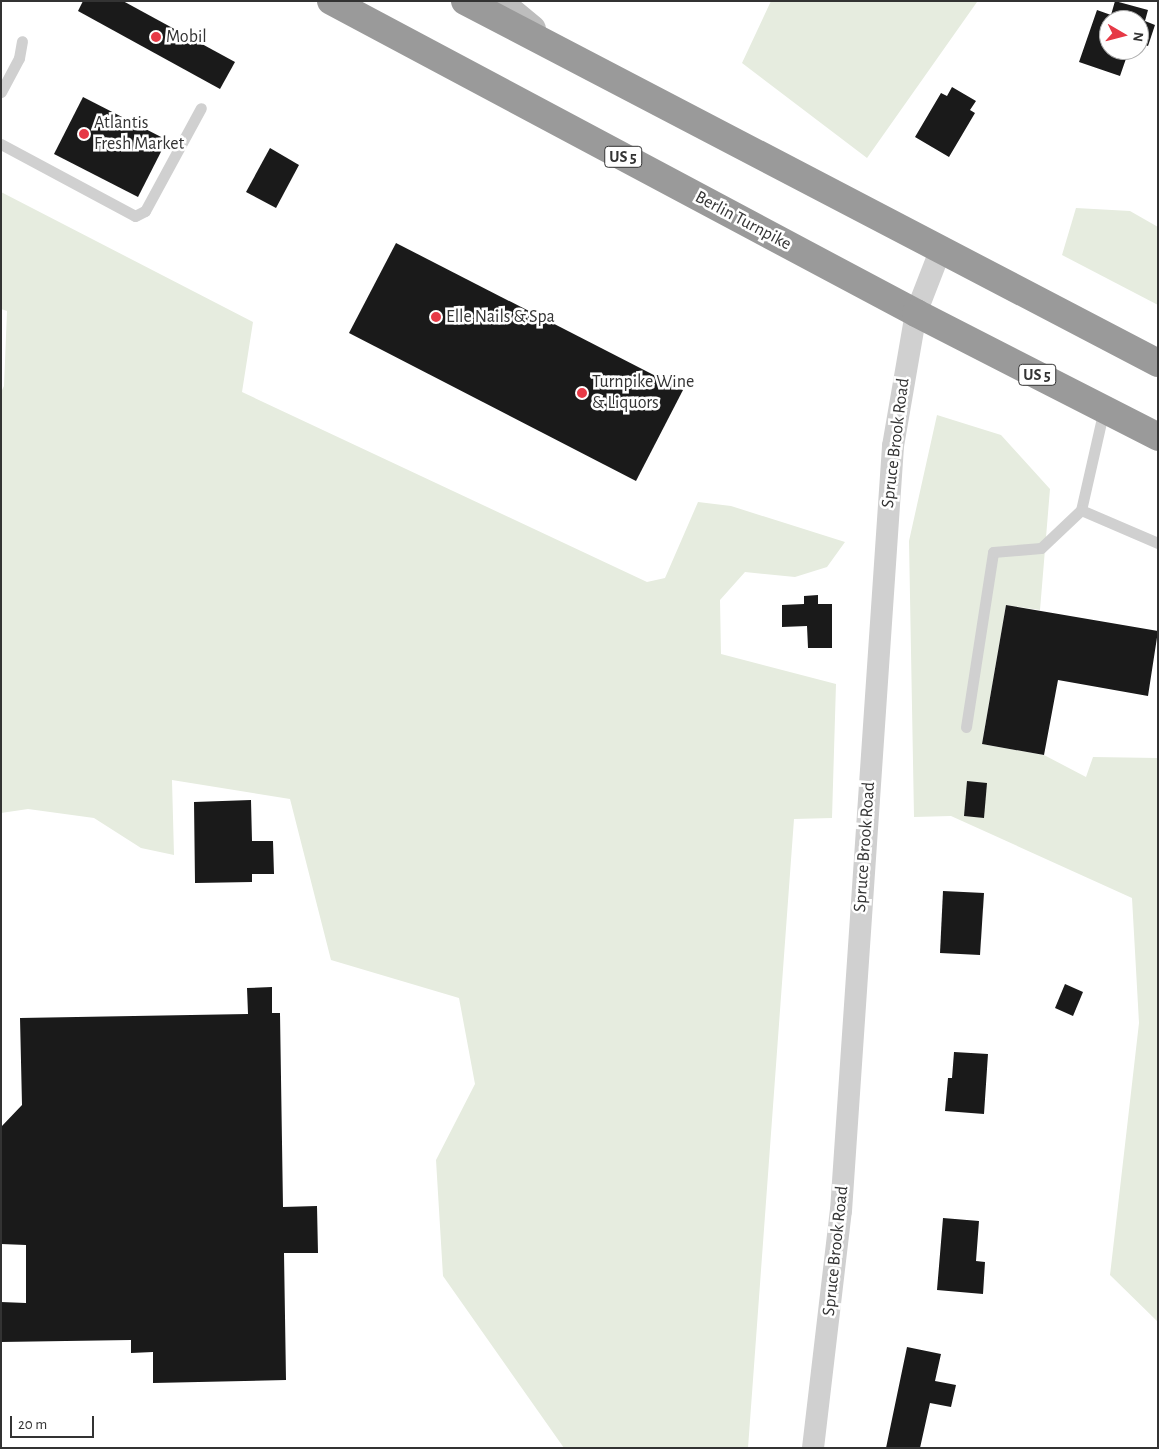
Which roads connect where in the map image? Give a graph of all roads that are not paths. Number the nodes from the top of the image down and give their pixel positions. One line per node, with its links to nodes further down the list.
1 (330, 1): 10 (highway, Berlin Turnpike / US 5)
2 (465, 1): 5 (highway)
3 (498, 1): 5 (street)
4 (22, 41): 6 (lane)
5 (568, 58): 9 (highway)
6 (1, 92)
7 (201, 108): 8 (lane)
8 (1, 144)
9 (940, 252): 10 (street, Spruce Brook Road); 11 (highway)
10 (916, 313): 12 (highway, Berlin Turnpike / US 5); 17 (street, Spruce Brook Road)
11 (1158, 363)
12 (1104, 409): 13 (highway, Berlin Turnpike / US 5); 14 (lane)
13 (1158, 437)
14 (1081, 510): 15 (lane); 16 (lane)
15 (1158, 543)
16 (966, 727)
17 (814, 1448)

